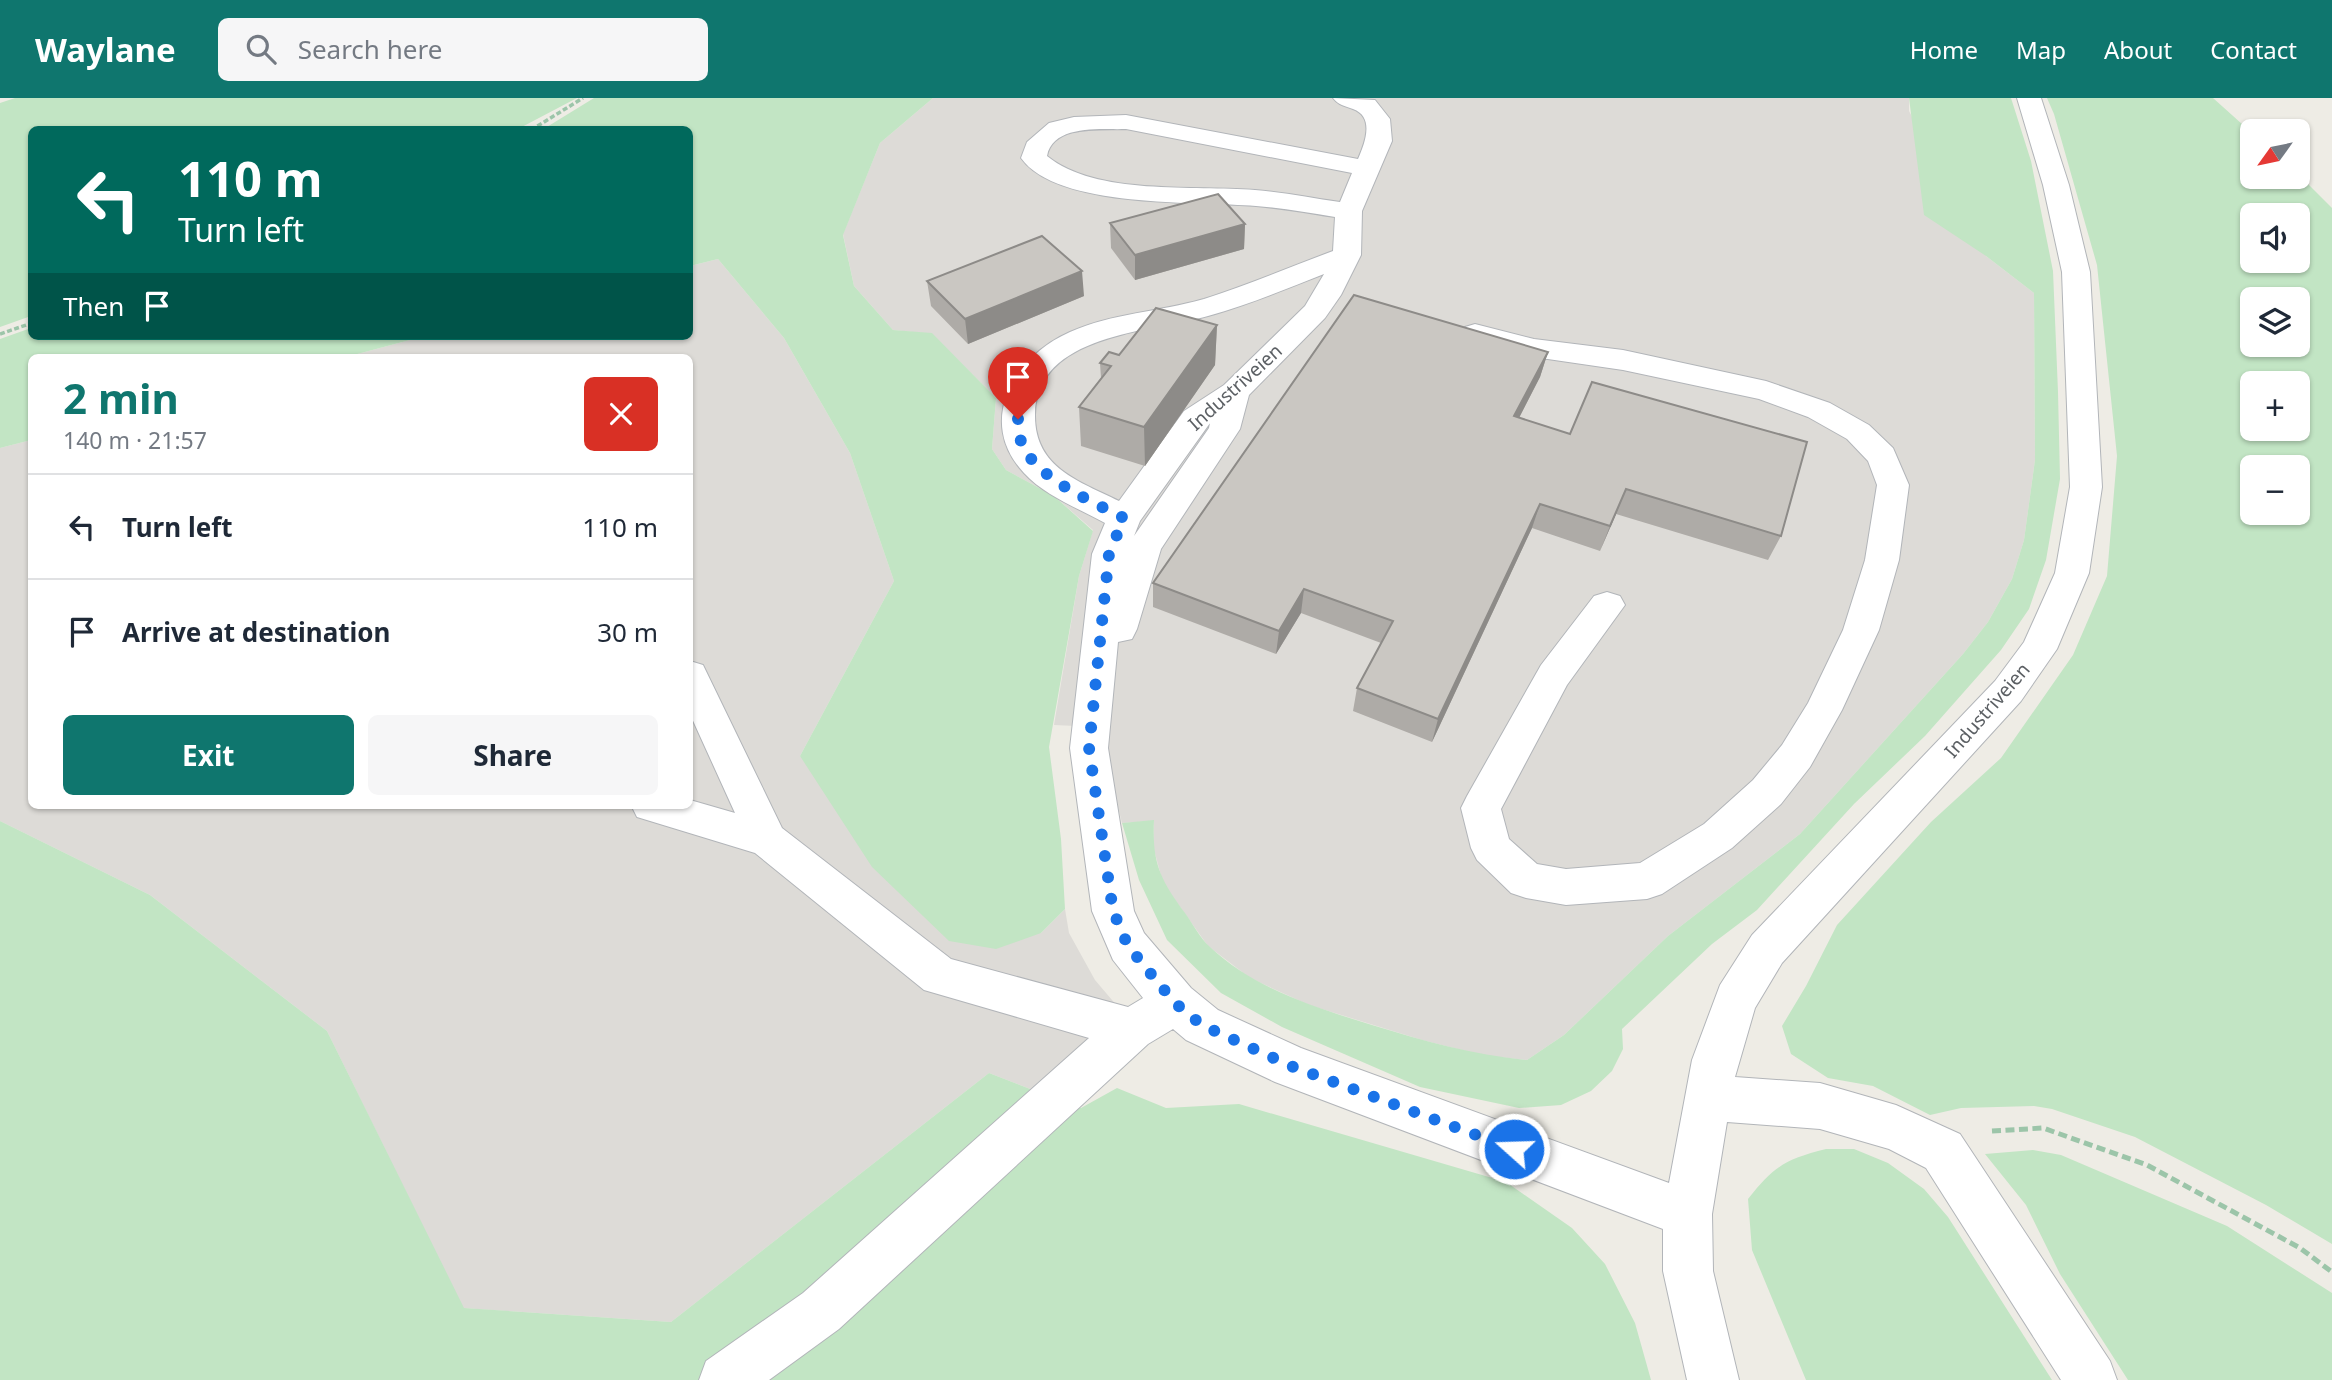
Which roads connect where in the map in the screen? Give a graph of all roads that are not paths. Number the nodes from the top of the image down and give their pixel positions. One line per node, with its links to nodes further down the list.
1 (1345, 98): 3 (street, Industriveien)
2 (2029, 98): 16 (street, Industriveien)
3 (1367, 169): 4 (street, Industriveien); 4 (street)
4 (1349, 211): 5 (street, Industriveien)
5 (1347, 255): 7 (street, Industriveien); 8 (street)
6 (1443, 324): 9 (street)
7 (1235, 393): 8 (street, Industriveien); 10 (street)
8 (1124, 518): 10 (street, Industriveien)
9 (1607, 605)
10 (1097, 671): 14 (street, Industriveien)
11 (693, 681): 13 (street)
12 (664, 809): 13 (street)
13 (768, 840): 15 (street)
14 (1175, 1003): 15 (street); 17 (street, Industriveien)
15 (1132, 1029): 18 (street)
16 (1708, 1098): 17 (street, Industriveien); 20 (street)
17 (1687, 1214): 19 (street, Industriveien)
18 (725, 1380)
19 (1713, 1380)
20 (2091, 1380)

